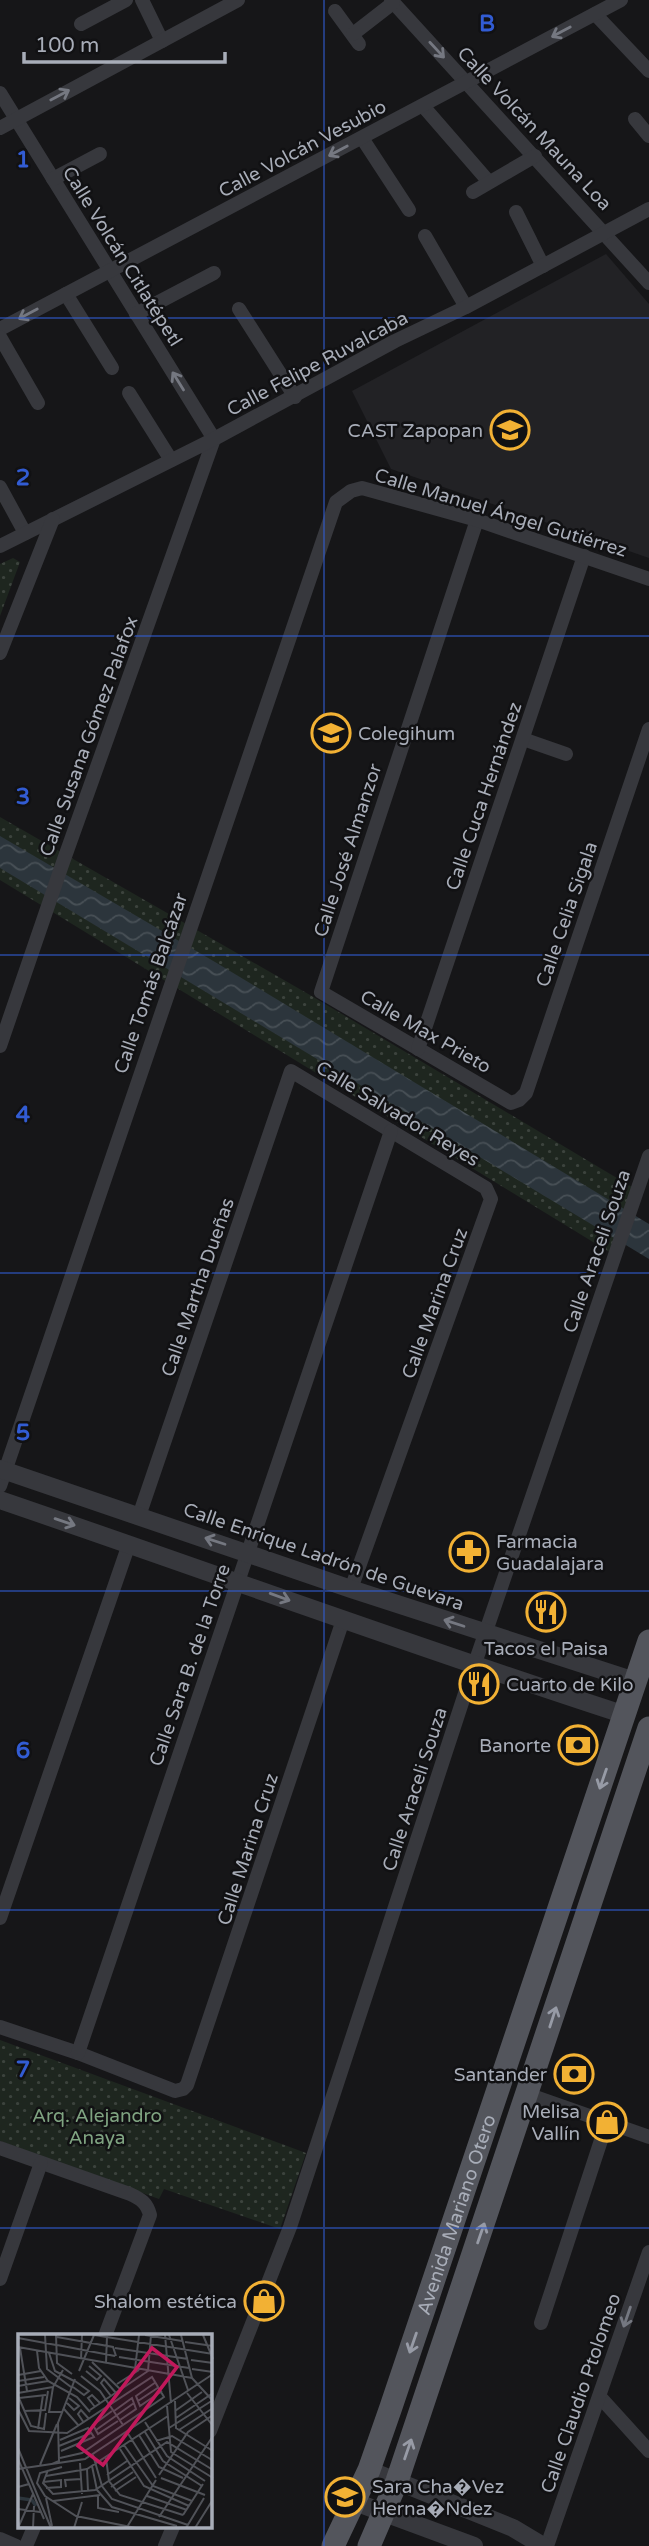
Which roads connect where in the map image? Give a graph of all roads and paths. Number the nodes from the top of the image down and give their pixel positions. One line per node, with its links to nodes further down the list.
1 (126, 0): 8 (street)
2 (142, 0): 9 (street)
3 (238, 0): 9 (street)
4 (621, 0): 7 (street, Calle Volcán Vesubio)
5 (392, 1): 6 (street); 11 (street, Calle Volcán Mauna Loa, one-way to 11)
6 (335, 11)
7 (595, 14): 10 (street); 11 (street, Calle Volcán Vesubio, one-way to 11)
8 (81, 24)
9 (162, 41): 14 (street, one-way to 9)
10 (649, 71)
11 (467, 83): 13 (street, Calle Volcán Vesubio); 20 (street, Calle Volcán Mauna Loa)
12 (0, 93): 14 (street, Calle Volcán Citlatépetl)
13 (423, 106): 18 (street, Calle Volcán Vesubio); 22 (street)
14 (16, 119): 16 (street); 21 (street, Calle Volcán Citlatépetl)
15 (635, 119): 17 (street)
16 (0, 128)
17 (649, 136)
18 (362, 138): 25 (street); 30 (street, Calle Volcán Vesubio, one-way to 30)
19 (100, 154): 21 (street)
20 (535, 156): 22 (street); 27 (street, Calle Volcán Mauna Loa)
21 (53, 179): 30 (street, Calle Volcán Citlatépetl)
22 (489, 182): 23 (street)
23 (473, 192)
24 (649, 209): 27 (street, Calle Felipe Ruvalcaba)
25 (409, 210)
26 (516, 212): 29 (street)
27 (606, 233): 29 (street, Calle Felipe Ruvalcaba); 32 (street, Calle Volcán Mauna Loa)
28 (425, 236): 34 (street)
29 (542, 266): 34 (street, Calle Felipe Ruvalcaba)
30 (109, 271): 33 (street, Calle Volcán Vesubio); 36 (street, Calle Volcán Citlatépetl)
31 (214, 273): 36 (street)
32 (649, 284)
33 (66, 294): 37 (street, Calle Volcán Vesubio, one-way to 37); 39 (street)
34 (466, 307): 41 (street, Calle Felipe Ruvalcaba)
35 (239, 309): 41 (street)
36 (136, 314): 43 (street, Calle Volcán Citlatépetl, one-way to 36)
37 (0, 329)
38 (0, 337): 42 (street)
39 (112, 368)
40 (129, 393): 44 (street)
41 (295, 397): 43 (street, Calle Felipe Ruvalcaba)
42 (38, 403)
43 (214, 439): 44 (street, Calle Felipe Ruvalcaba); 58 (street, Calle Susana Gómez Palafox)
44 (171, 460): 47 (street, Calle Felipe Ruvalcaba)
45 (0, 487): 49 (street)
46 (343, 496): 48 (street, Calle Manuel Ángel Gutiérrez); 65 (street, Calle Tomás Balcázar)
47 (53, 519): 49 (street, Calle Felipe Ruvalcaba); 53 (street)
48 (477, 520): 51 (street, Calle Manuel Ángel Gutiérrez); 57 (street, Calle José Almanzor)
49 (25, 533): 50 (street, Calle Felipe Ruvalcaba)
50 (0, 546)
51 (584, 556): 52 (street, Calle Manuel Ángel Gutiérrez); 55 (street, Calle Cuca Hernández)
52 (649, 579)
53 (0, 653)
54 (649, 729): 61 (street, Calle Celia Sigala)
55 (523, 739): 56 (street); 59 (street, Calle Cuca Hernández)
56 (566, 754)
57 (321, 992): 59 (street, Calle Max Prieto)
58 (0, 1046)
59 (418, 1049): 61 (street, Calle Max Prieto)
60 (291, 1071): 62 (street, Calle Salvador Reyes); 67 (street, Calle Martha Dueñas)
61 (511, 1103)
62 (391, 1131): 64 (street, Calle Salvador Reyes); 69 (street, Calle Sara B. de la Torre)
63 (649, 1156): 73 (street, Calle Araceli Souza)
64 (486, 1188): 71 (street, Calle Marina Cruz)
65 (2, 1475): 67 (street, Calle Enrique Ladrón de Guevara)
66 (0, 1500): 68 (street, one-way to 68)
67 (139, 1516): 69 (street, Calle Enrique Ladrón de Guevara, one-way to 67)
68 (129, 1544): 70 (street); 79 (street)
69 (248, 1552): 70 (street, Calle Sara B. de la Torre); 71 (street, Calle Enrique Ladrón de Guevara)
70 (238, 1581): 72 (street, one-way to 72); 81 (street, Calle Sara B. de la Torre)
71 (351, 1589): 73 (street, Calle Enrique Ladrón de Guevara, one-way to 71)
72 (343, 1620): 75 (street); 81 (street, Calle Marina Cruz)
73 (485, 1633): 75 (street, Calle Araceli Souza); 76 (street, Calle Enrique Ladrón de Guevara)
74 (649, 1642): 76 (main road, Avenida Mariano Otero)
75 (474, 1666): 77 (street); 92 (street, Calle Araceli Souza)
76 (635, 1681): 77 (main road, Avenida Mariano Otero)
77 (625, 1715): 94 (main road, Avenida Mariano Otero, one-way to 94)
78 (649, 1728): 82 (main road, Avenida Mariano Otero, one-way to 78)
79 (0, 1918)
80 (0, 2027): 81 (street)
81 (78, 2053)
82 (527, 2094): 83 (street); 95 (main road, Avenida Mariano Otero, one-way to 82)
83 (607, 2122): 84 (street); 89 (street)
84 (649, 2137)
85 (0, 2148): 86 (street)
86 (41, 2163): 88 (street); 90 (street)
87 (649, 2252): 91 (street, Calle Claudio Ptolomeo, one-way to 91)
88 (0, 2280)
89 (541, 2323)
90 (106, 2334)
91 (600, 2397): 93 (street); 107 (street, Calle Claudio Ptolomeo)
92 (212, 2426)
93 (649, 2451)
94 (369, 2470): 95 (street); 96 (main road, Avenida Mariano Otero)
95 (397, 2481): 97 (main road, Avenida Mariano Otero); 107 (street)
96 (355, 2502): 97 (street); 104 (main road, Avenida Mariano Otero)
97 (384, 2512): 105 (main road, Avenida Mariano Otero); 106 (street)
98 (34, 2528): 102 (street)
99 (173, 2528): 103 (street)
100 (0, 2539): 101 (street)
101 (16, 2546)
102 (26, 2546)
103 (165, 2546)
104 (333, 2546)
105 (369, 2546)
106 (474, 2546)
107 (545, 2546)

